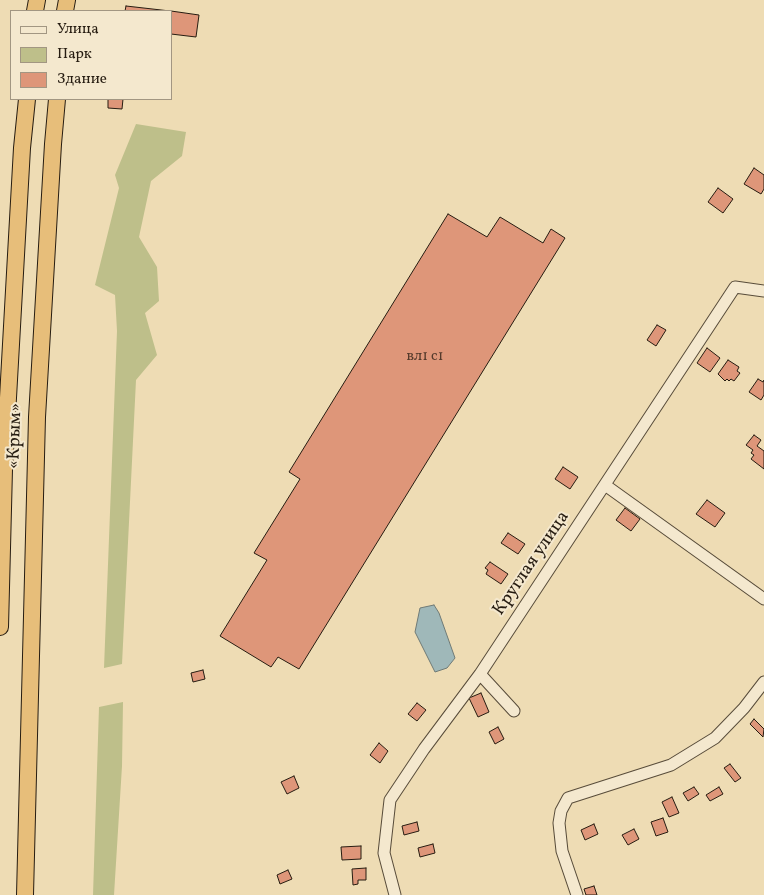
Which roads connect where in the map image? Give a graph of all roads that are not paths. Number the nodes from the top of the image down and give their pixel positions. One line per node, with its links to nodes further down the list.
1 (27, 100): 6 (highway, «Крым»)
2 (57, 100): 10 (highway, «Крым»)
3 (764, 291): 4 (street, Круглая улица)
4 (605, 485): 5 (street); 7 (street, Круглая улица)
5 (764, 599)
6 (0, 628)
7 (480, 674): 9 (street); 11 (street, Круглая улица)
8 (764, 682): 12 (street)
9 (514, 711)
10 (25, 895)
11 (395, 895)
12 (577, 895)

